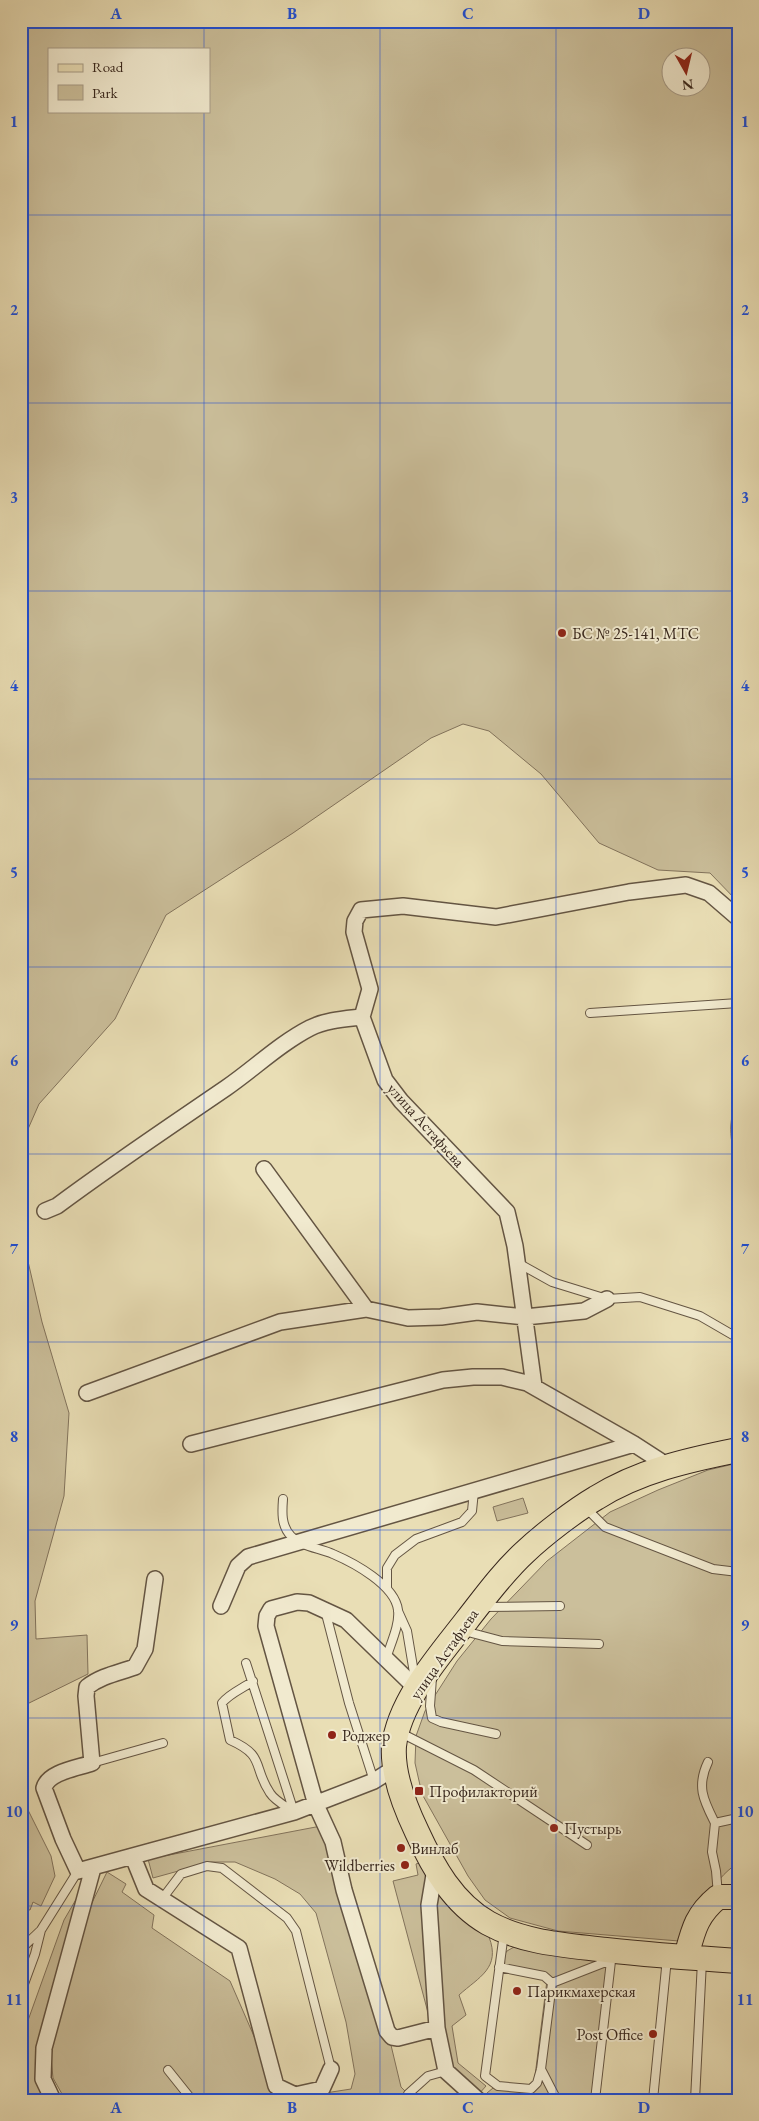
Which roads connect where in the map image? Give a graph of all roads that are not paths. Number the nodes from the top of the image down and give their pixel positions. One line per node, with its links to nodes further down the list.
1 (738, 918): 4 (street)
2 (738, 1003): 3 (lane)
3 (590, 1013)
4 (362, 1017): 6 (street); 7 (street, улица Астафьева)
5 (264, 1168): 9 (street)
6 (45, 1211)
7 (518, 1263): 8 (lane); 10 (street, улица Астафьева)
8 (607, 1299): 10 (street); 11 (lane)
9 (366, 1309): 10 (street); 13 (street)
10 (525, 1317): 12 (street, улица Астафьева)
11 (738, 1338)
12 (534, 1386): 14 (street); 15 (street)
13 (87, 1393)
14 (191, 1444)
15 (634, 1444): 17 (street); 18 (street)
16 (738, 1450): 17 (main road, улица Астафьева)
17 (668, 1466): 20 (main road, улица Астафьева)
18 (474, 1491): 21 (street); 24 (lane)
19 (283, 1499): 21 (lane)
20 (584, 1506): 22 (lane); 27 (main road, улица Астафьева)
21 (299, 1542): 24 (lane); 25 (street)
22 (738, 1572)
23 (155, 1579): 41 (street)
24 (387, 1587): 29 (lane)
25 (221, 1606)
26 (560, 1606): 27 (lane)
27 (476, 1608): 30 (main road, улица Астафьева)
28 (325, 1610): 32 (street); 43 (lane); 44 (street)
29 (398, 1611): 32 (lane); 36 (lane)
30 (459, 1630): 31 (lane); 34 (main road, улица Астафьева)
31 (599, 1644)
32 (386, 1659): 36 (street)
33 (246, 1662): 35 (lane)
34 (432, 1666): 36 (main road, улица Астафьева); 38 (lane)
35 (253, 1681): 45 (lane); 45 (lane)
36 (417, 1689): 37 (main road, улица Астафьева)
37 (398, 1732): 42 (main road, улица Астафьева); 48 (lane)
38 (496, 1734)
39 (163, 1743): 41 (lane)
40 (708, 1762): 47 (lane)
41 (92, 1763): 52 (street)
42 (396, 1767): 43 (street); 51 (main road, улица Астафьева)
43 (374, 1781): 44 (street)
44 (316, 1805): 45 (street); 64 (street)
45 (294, 1812): 49 (street)
46 (736, 1817): 47 (lane)
47 (715, 1823): 53 (lane)
48 (587, 1845)
49 (133, 1857): 50 (street); 54 (street)
50 (94, 1868): 52 (street); 69 (street)
51 (435, 1869): 56 (main road, улица Астафьева); 64 (street)
52 (78, 1871): 55 (lane)
53 (728, 1897): 59 (main road)
54 (162, 1900): 65 (street); 65 (lane)
55 (40, 1930): 57 (lane); 63 (lane)
56 (504, 1931): 58 (main road, улица Астафьева); 61 (lane)
57 (21, 1949)
58 (618, 1956): 59 (main road, улица Астафьева); 62 (lane); 74 (lane)
59 (685, 1957): 60 (main road, улица Астафьева); 75 (lane); 76 (lane)
60 (738, 1961)
61 (499, 1967): 62 (lane); 66 (lane)
62 (552, 1983): 66 (lane)
63 (21, 1992)
64 (438, 2028): 68 (street)
65 (331, 2069)
66 (541, 2069): 73 (lane)
67 (168, 2070): 70 (lane)
68 (446, 2071): 71 (lane); 72 (street)
69 (53, 2100)
70 (192, 2100)
71 (409, 2100)
72 (478, 2100)
73 (558, 2100)
74 (596, 2100)
75 (653, 2100)
76 (695, 2100)

